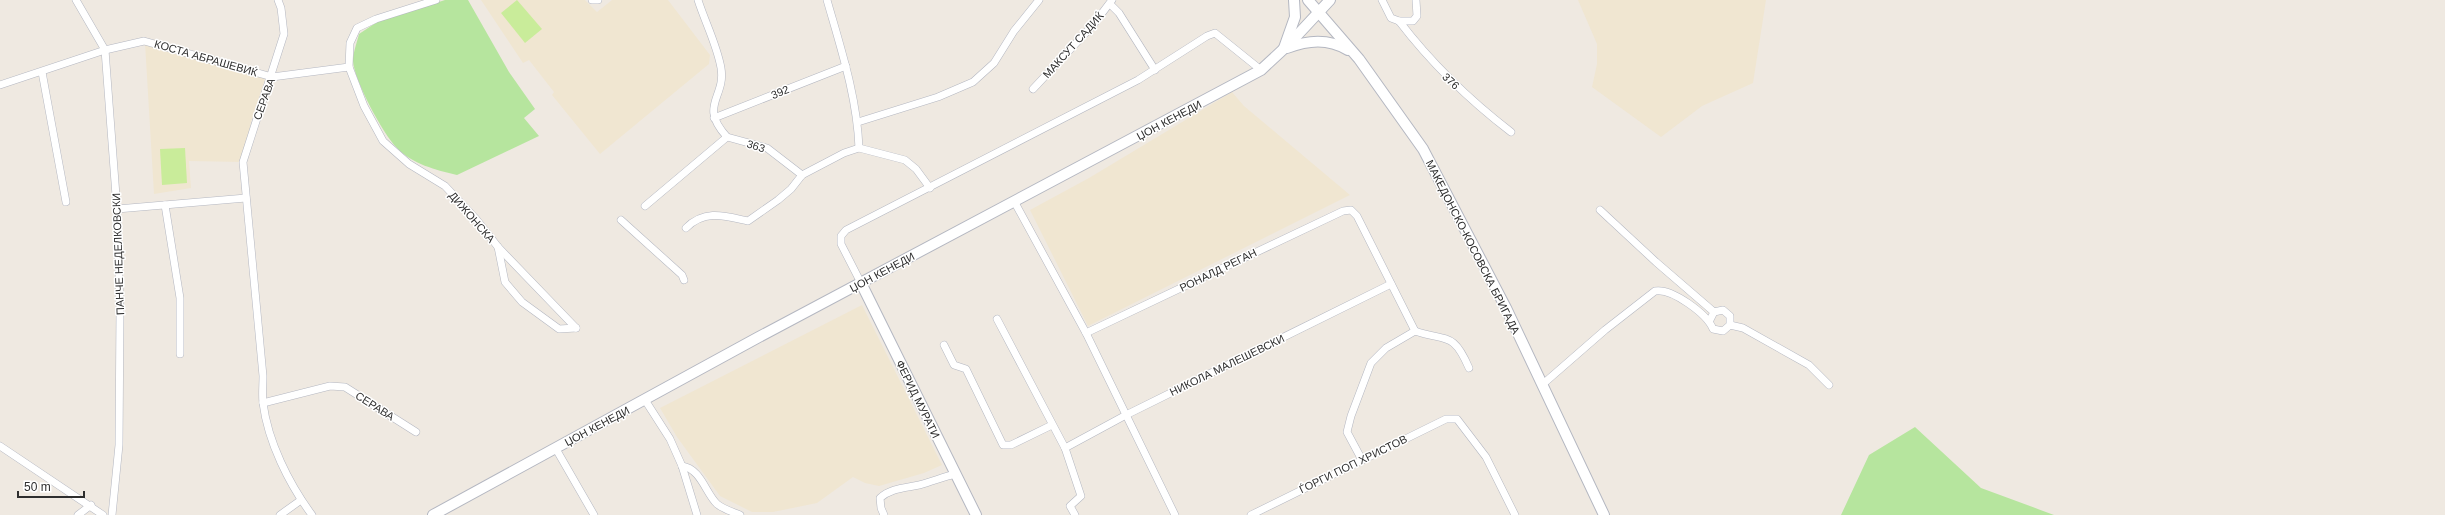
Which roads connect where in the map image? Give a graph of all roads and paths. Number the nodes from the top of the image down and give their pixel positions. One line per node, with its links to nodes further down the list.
1 (76, 0): 17 (street, ПАНЧЕ НЕДЕЛКОВСКИ)
2 (278, 0): 25 (street, СЕРАВА)
3 (436, 0): 21 (street)
4 (592, 0): 5 (street)
5 (598, 0)
6 (698, 0): 28 (street)
7 (827, 0): 20 (street)
8 (1039, 0): 29 (street)
9 (1294, 0): 18 (street)
10 (1308, 0): 15 (street, МАКЕДОНСКО-КОСОВСКА БРИГАДА)
11 (1330, 0): 15 (street, ЏОН КЕНЕДИ)
12 (1382, 0): 16 (street, 376)
13 (1416, 0): 16 (street)
14 (1111, 2): 22 (street); 27 (street, МАКСУТ САДИЌ)
15 (1319, 13): 18 (street, ЏОН КЕНЕДИ); 19 (street, МАКЕДОНСКО-КОСОВСКА БРИГАДА)
16 (1399, 21): 30 (street, 376)
17 (105, 50): 24 (street, КОСТА АБРАШЕВИЌ); 25 (street, КОСТА АБРАШЕВИЌ); 40 (street, ПАНЧЕ НЕДЕЛКОВСКИ)
18 (1283, 50): 19 (street); 23 (street, ЏОН КЕНЕДИ)
19 (1354, 54): 57 (street, МАКЕДОНСКО-КОСОВСКА БРИГАДА)
20 (846, 66): 28 (street, 392); 29 (street)
21 (349, 67): 25 (street, КОСТА АБРАШЕВИЌ); 44 (street, ДИЖОНСКА)
22 (1155, 70): 23 (street); 34 (street)
23 (1261, 70): 36 (street, ЏОН КЕНЕДИ)
24 (42, 72): 26 (street, КОСТА АБРАШЕВИЌ); 37 (street)
25 (272, 77): 35 (street, СЕРАВА)
26 (0, 85)
27 (1033, 89)
28 (714, 118): 31 (street)
29 (858, 122): 32 (street)
30 (1511, 132)
31 (726, 137): 33 (street, 363); 39 (street)
32 (859, 148): 33 (street); 34 (street)
33 (802, 175): 43 (street)
34 (930, 188): 46 (street)
35 (246, 198): 38 (street); 60 (street, СЕРАВА)
36 (1014, 201): 46 (street, ЏОН КЕНЕДИ); 53 (street)
37 (66, 202)
38 (165, 205): 40 (street); 55 (street)
39 (645, 206)
40 (117, 209): 74 (street, ПАНЧЕ НЕДЕЛКОВСКИ)
41 (1600, 210): 48 (street)
42 (621, 220): 45 (street)
43 (686, 228)
44 (498, 246): 44 (street, ДИЖОНСКА)
45 (684, 280)
46 (861, 283): 59 (street, ЏОН КЕНЕДИ); 69 (street, ФЕРИД МУРАТИ)
47 (1391, 284): 52 (street); 53 (street, РОНАЛД РЕГАН); 61 (street, НИКОЛА МАЛЕШЕВСКИ)
48 (1714, 312): 50 (street); 51 (street)
49 (997, 319): 62 (street)
50 (1710, 320): 51 (street); 57 (street)
51 (1730, 325): 58 (street)
52 (1415, 331): 56 (street); 67 (street)
53 (1086, 334): 61 (street)
54 (944, 345): 62 (street)
55 (180, 354)
56 (1469, 368)
57 (1543, 384): 87 (street, МАКЕДОНСКО-КОСОВСКА БРИГАДА)
58 (1828, 386)
59 (645, 400): 66 (street, ЏОН КЕНЕДИ); 68 (street)
60 (263, 403): 63 (street, СЕРАВА); 70 (street, СЕРАВА)
61 (1126, 415): 65 (street, НИКОЛА МАЛЕШЕВСКИ); 84 (street)
62 (1052, 425): 65 (street)
63 (416, 432)
64 (0, 446): 71 (street)
65 (1065, 448): 83 (street)
66 (556, 449): 77 (street, ЏОН КЕНЕДИ); 78 (street)
67 (1362, 460): 85 (street, ЃОРГИ ПОП ХРИСТОВ); 86 (street, ЃОРГИ ПОП ХРИСТОВ)
68 (682, 466): 79 (street); 80 (street)
69 (955, 474): 81 (street); 82 (street, ФЕРИД МУРАТИ)
70 (301, 500): 75 (street); 76 (street, СЕРАВА)
71 (90, 505): 72 (street); 73 (street)
72 (78, 515)
73 (103, 515)
74 (112, 515)
75 (280, 515)
76 (312, 515)
77 (433, 515)
78 (594, 515)
79 (697, 515)
80 (740, 515)
81 (884, 515)
82 (976, 515)
83 (1075, 515)
84 (1175, 515)
85 (1251, 515)
86 (1515, 515)
87 (1604, 515)

